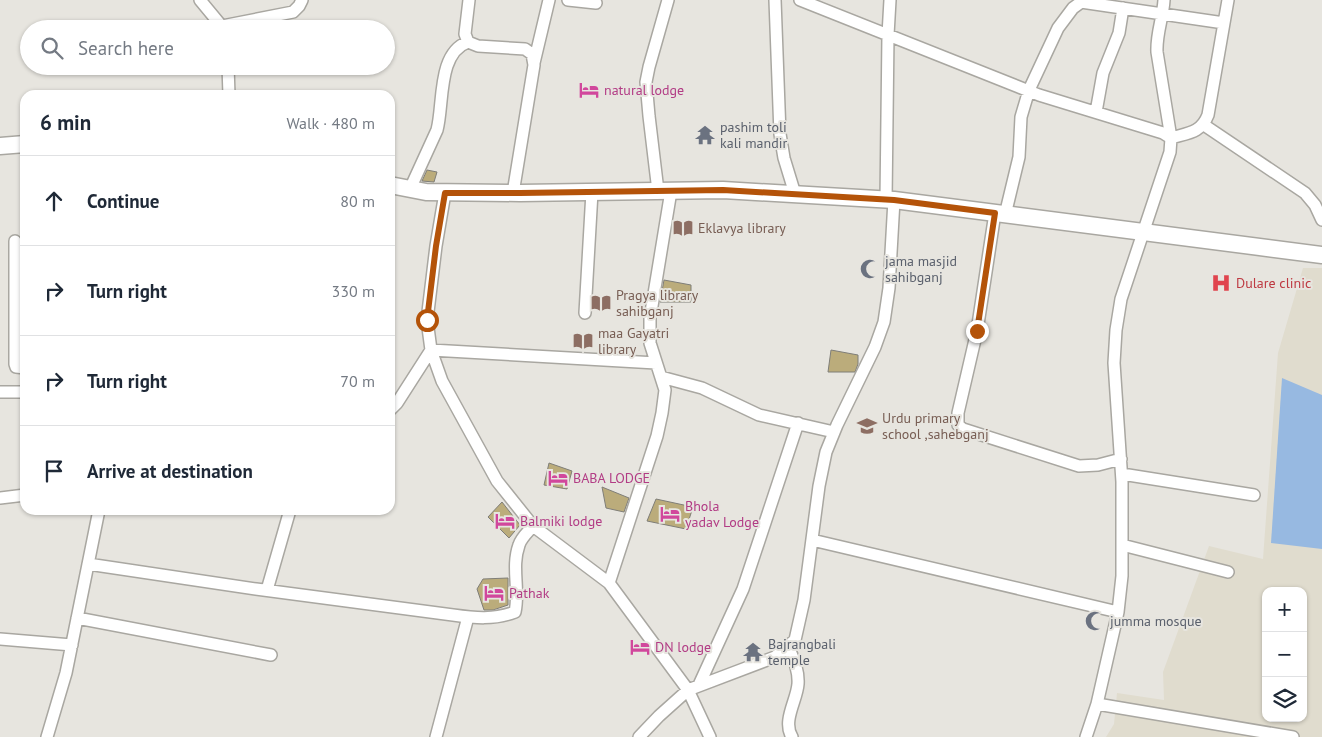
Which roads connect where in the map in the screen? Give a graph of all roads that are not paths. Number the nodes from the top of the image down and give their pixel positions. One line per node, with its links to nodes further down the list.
1 (200, 0): 16 (street)
2 (302, 0): 17 (street)
3 (469, 0): 20 (street)
4 (549, 0): 21 (street)
5 (568, 0): 13 (street)
6 (668, 0): 32 (street)
7 (775, 0): 36 (street)
8 (800, 0): 19 (street)
9 (890, 0): 19 (street)
10 (1164, 0): 15 (street)
11 (1228, 0): 18 (street)
12 (1078, 2): 14 (street); 24 (street)
13 (596, 3)
14 (1122, 8): 15 (street); 25 (street)
15 (1163, 14): 18 (street); 27 (street)
16 (217, 20)
17 (256, 20)
18 (1224, 23): 26 (street)
19 (888, 34): 24 (street); 37 (street)
20 (468, 42): 21 (street); 31 (street)
21 (534, 65): 35 (street)
22 (228, 75): 23 (street)
23 (229, 90)
24 (1029, 90): 25 (street); 38 (street)
25 (1096, 112): 27 (street)
26 (1204, 125): 27 (street); 39 (street)
27 (1171, 138): 40 (street)
28 (20, 144): 29 (main road)
29 (0, 146)
30 (395, 187): 31 (main road)
31 (410, 189): 34 (main road)
32 (664, 191): 33 (main road); 36 (main road); 45 (street)
33 (592, 192): 35 (main road); 43 (street)
34 (445, 193): 35 (main road); 44 (street)
35 (513, 193)
36 (795, 194): 37 (main road)
37 (890, 200): 38 (main road); 52 (street)
38 (1000, 214): 40 (main road); 53 (street)
39 (1322, 220)
40 (1143, 232): 42 (main road); 53 (street)
41 (15, 241): 46 (street)
42 (1322, 255)
43 (585, 313)
44 (431, 350): 45 (street); 50 (street); 60 (street)
45 (656, 363): 47 (street)
46 (20, 367)
47 (661, 377): 51 (street); 65 (street)
48 (0, 392): 49 (street)
49 (20, 392)
50 (395, 406)
51 (798, 424): 52 (street); 74 (street)
52 (834, 432): 61 (street)
53 (1121, 459): 54 (street)
54 (1122, 474): 55 (street); 62 (street)
55 (1254, 495)
56 (20, 496): 57 (street)
57 (0, 498)
58 (98, 515): 63 (street)
59 (289, 515): 66 (street)
60 (533, 526): 65 (street); 68 (street)
61 (812, 540): 67 (street); 72 (street)
62 (1122, 545): 64 (street); 67 (street)
63 (88, 564): 66 (street); 69 (street)
64 (1228, 572)
65 (609, 583): 75 (street)
66 (267, 590): 68 (street)
67 (1118, 612): 76 (street)
68 (468, 617): 78 (street)
69 (77, 618): 71 (street); 73 (street)
70 (0, 638): 71 (street)
71 (72, 646): 77 (street)
72 (788, 646): 74 (street); 81 (street)
73 (271, 655)
74 (699, 685): 75 (street)
75 (688, 690): 79 (street); 80 (street)
76 (1097, 704): 82 (street); 83 (street)
77 (47, 737)
78 (436, 737)
79 (639, 737)
80 (710, 737)
81 (792, 737)
82 (1086, 737)
83 (1293, 737)

